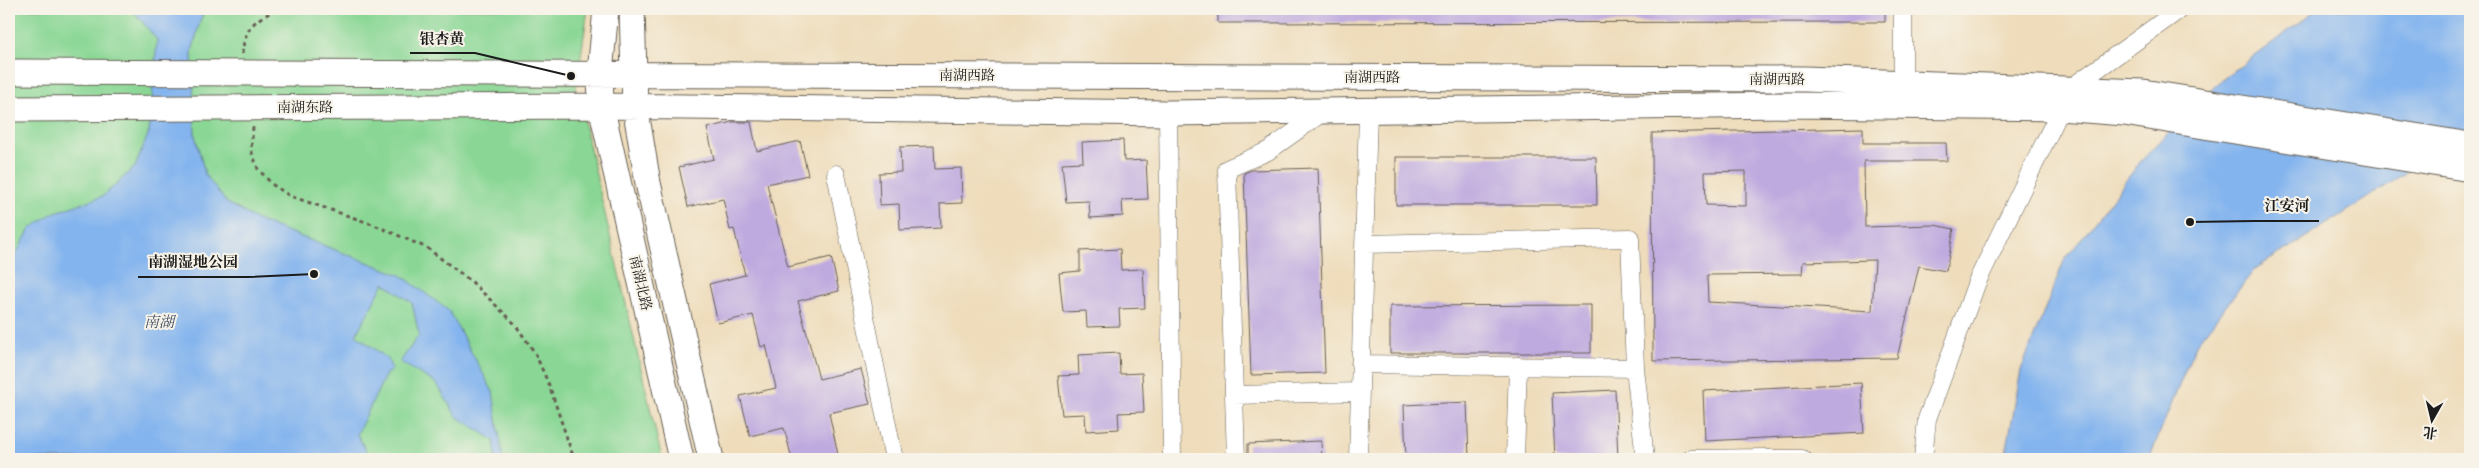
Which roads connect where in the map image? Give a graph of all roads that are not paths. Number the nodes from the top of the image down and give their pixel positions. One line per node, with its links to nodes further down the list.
1 (606, 9): 6 (main road, 南湖北路)
2 (632, 9): 7 (main road, 南湖北路)
3 (1903, 9): 8 (street)
4 (2180, 9): 9 (street)
5 (9, 72): 6 (main road)
6 (600, 73): 7 (main road, 南湖西路); 10 (main road, 南湖北路)
7 (633, 74): 8 (main road, 南湖西路); 11 (main road, 南湖北路)
8 (1903, 82): 9 (main road, 南湖西路)
9 (2065, 98): 14 (main road, 南湖西路); 16 (main road, 南湖西路); 17 (main road, 南湖西路); 36 (street)
10 (601, 106): 11 (main road, 南湖西路); 12 (main road, 南湖东路); 26 (main road, 南湖北路)
11 (635, 106): 15 (main road, 南湖西路); 27 (main road, 南湖北路)
12 (9, 109)
13 (1323, 112): 14 (main road, 南湖西路); 15 (main road, 南湖西路); 24 (street)
14 (1368, 112): 19 (street)
15 (1168, 113): 29 (street)
16 (2470, 145)
17 (2470, 169)
18 (836, 174): 28 (street)
19 (1364, 244): 20 (street); 22 (street)
20 (1360, 364): 21 (street); 23 (street)
21 (1518, 366): 22 (street); 32 (street)
22 (1635, 368): 33 (street)
23 (1359, 392): 24 (street); 31 (street)
24 (1234, 395): 30 (street)
25 (1765, 458): 34 (street); 35 (street)
26 (682, 459)
27 (711, 459)
28 (894, 459)
29 (1172, 459)
30 (1236, 459)
31 (1358, 459)
32 (1515, 459)
33 (1645, 459)
34 (1690, 459)
35 (1802, 459)
36 (1923, 459)

